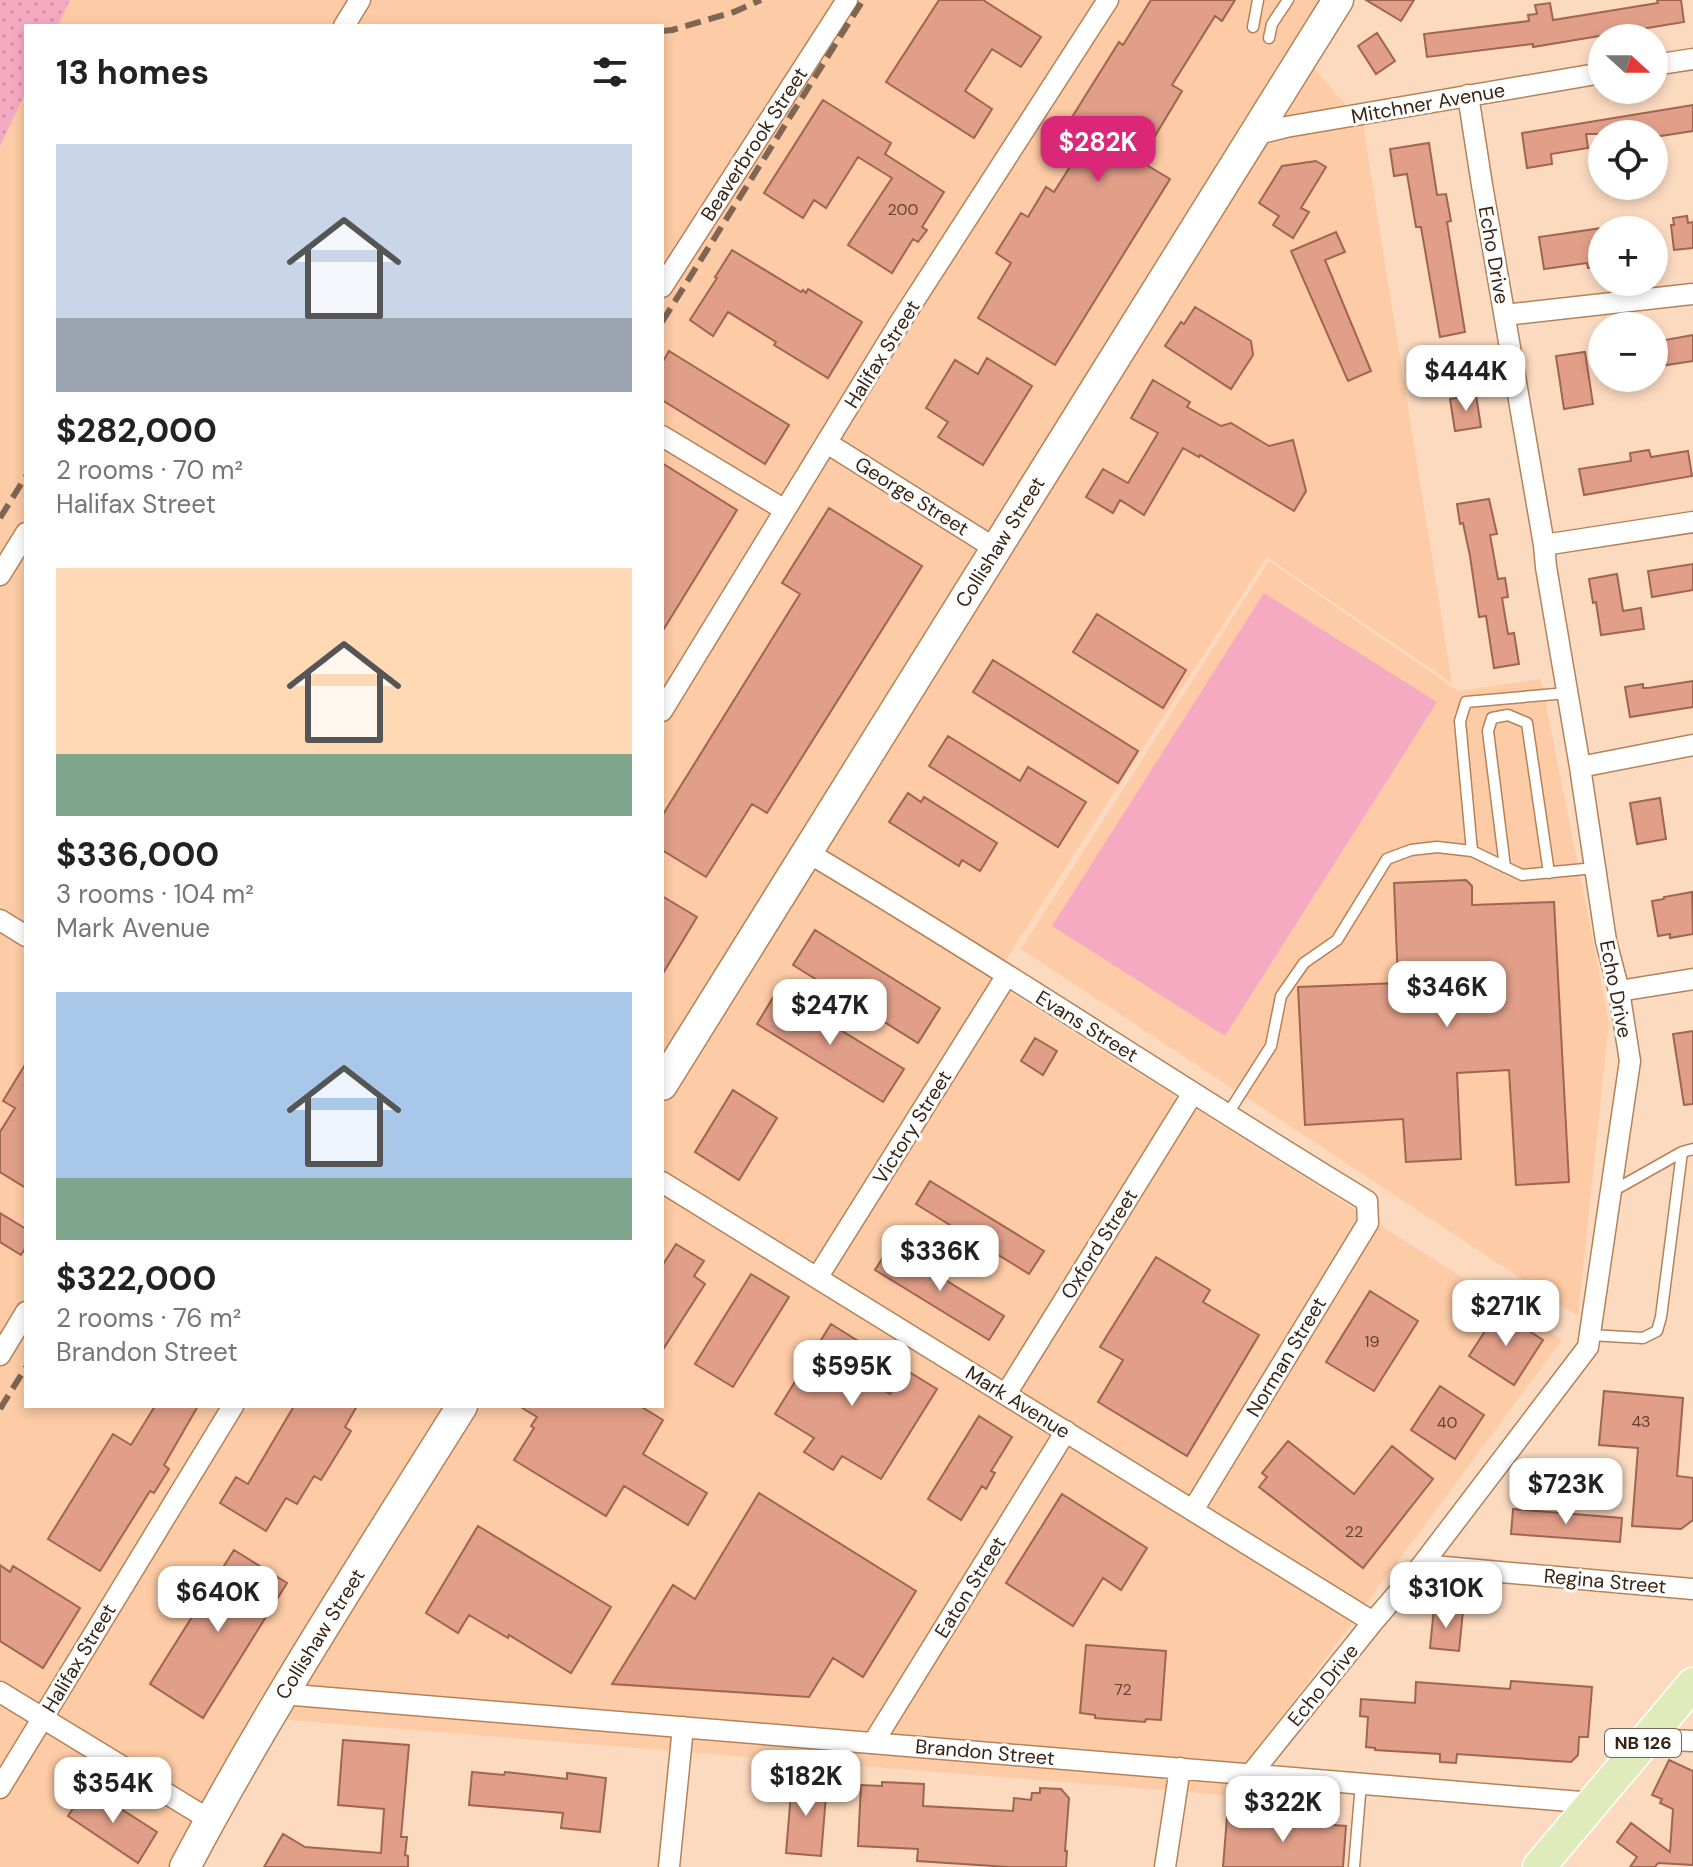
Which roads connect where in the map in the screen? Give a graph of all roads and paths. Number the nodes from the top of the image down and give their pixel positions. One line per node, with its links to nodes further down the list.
1 (360, 0): 7 (street)
2 (847, 0): 15 (street, Beaverbrook Street)
3 (1108, 0): 19 (street, Halifax Street)
4 (1258, 0): 8 (lane)
5 (1288, 0): 9 (lane)
6 (1338, 0): 14 (street, Collishaw Street)
7 (345, 24)
8 (1253, 27)
9 (1269, 38)
10 (1693, 59): 11 (street)
11 (1668, 63)
12 (1588, 75): 13 (street, Mitchner Avenue)
13 (1468, 95): 14 (street, Mitchner Avenue); 17 (street, Echo Drive)
14 (1254, 135): 24 (street, Collishaw Street)
15 (664, 284)
16 (1693, 294): 17 (street)
17 (1505, 315): 23 (street, Echo Drive)
18 (664, 437): 20 (street)
19 (827, 443): 20 (street, Halifax Street); 24 (street, George Street)
20 (785, 510): 27 (street, Halifax Street)
21 (1693, 522): 23 (street)
22 (24, 536): 25 (street)
23 (1544, 545): 26 (street, Echo Drive)
24 (996, 549): 31 (street, Collishaw Street)
25 (0, 575)
26 (1567, 693): 29 (street, Echo Drive); 30 (lane)
27 (664, 708)
28 (1693, 745): 29 (street)
29 (1580, 767): 33 (street, Echo Drive)
30 (1472, 851): 32 (lane); 42 (lane)
31 (807, 852): 37 (street, Evans Street); 40 (street, Collishaw Street)
32 (1505, 867): 34 (lane); 34 (lane)
33 (1595, 868): 34 (lane); 39 (street, Echo Drive)
34 (1549, 873)
35 (0, 920): 36 (street)
36 (24, 935)
37 (1007, 975): 41 (street, Evans Street); 47 (street, Victory Street)
38 (1693, 979): 39 (street)
39 (1619, 991): 45 (street, Echo Drive)
40 (664, 1082)
41 (1193, 1093): 42 (street, Evans Street); 51 (street, Oxford Street)
42 (1227, 1115): 46 (street, Evans Street)
43 (1688, 1150): 45 (lane); 49 (lane)
44 (664, 1183): 47 (street, Mark Avenue)
45 (1611, 1192): 49 (street, Echo Drive)
46 (1367, 1201): 55 (street, Norman Street)
47 (817, 1278): 51 (street, Mark Avenue)
48 (24, 1315): 50 (street)
49 (1590, 1335): 56 (street, Echo Drive)
50 (0, 1355)
51 (1006, 1394): 54 (street, Mark Avenue)
52 (232, 1408): 62 (street, Halifax Street)
53 (461, 1408): 61 (street, Collishaw Street)
54 (1066, 1431): 55 (street, Mark Avenue); 66 (street, Eaton Street)
55 (1193, 1510): 58 (street, Mark Avenue)
56 (1422, 1565): 57 (street, Regina Street); 58 (street, Echo Drive)
57 (1693, 1589)
58 (1373, 1622): 68 (street, Echo Drive)
59 (1693, 1684): 64 (main road, NB 126)
60 (0, 1692): 62 (street)
61 (282, 1694): 63 (street, Brandon Street); 72 (street, Collishaw Street)
62 (43, 1718): 70 (street, Halifax Street); 72 (street)
63 (683, 1727): 66 (street, Brandon Street); 74 (street)
64 (1647, 1739): 65 (street); 71 (main road, NB 126)
65 (1693, 1741)
66 (873, 1743): 67 (street, Brandon Street)
67 (1180, 1768): 68 (street, Brandon Street); 75 (street)
68 (1251, 1774): 69 (street, Brandon Street)
69 (1361, 1783): 71 (street, Brandon Street); 76 (lane)
70 (0, 1788)
71 (1593, 1803): 77 (main road, NB 126)
72 (210, 1820): 73 (street, Collishaw Street)
73 (185, 1867)
74 (669, 1867)
75 (1165, 1867)
76 (1354, 1867)
77 (1539, 1867)

